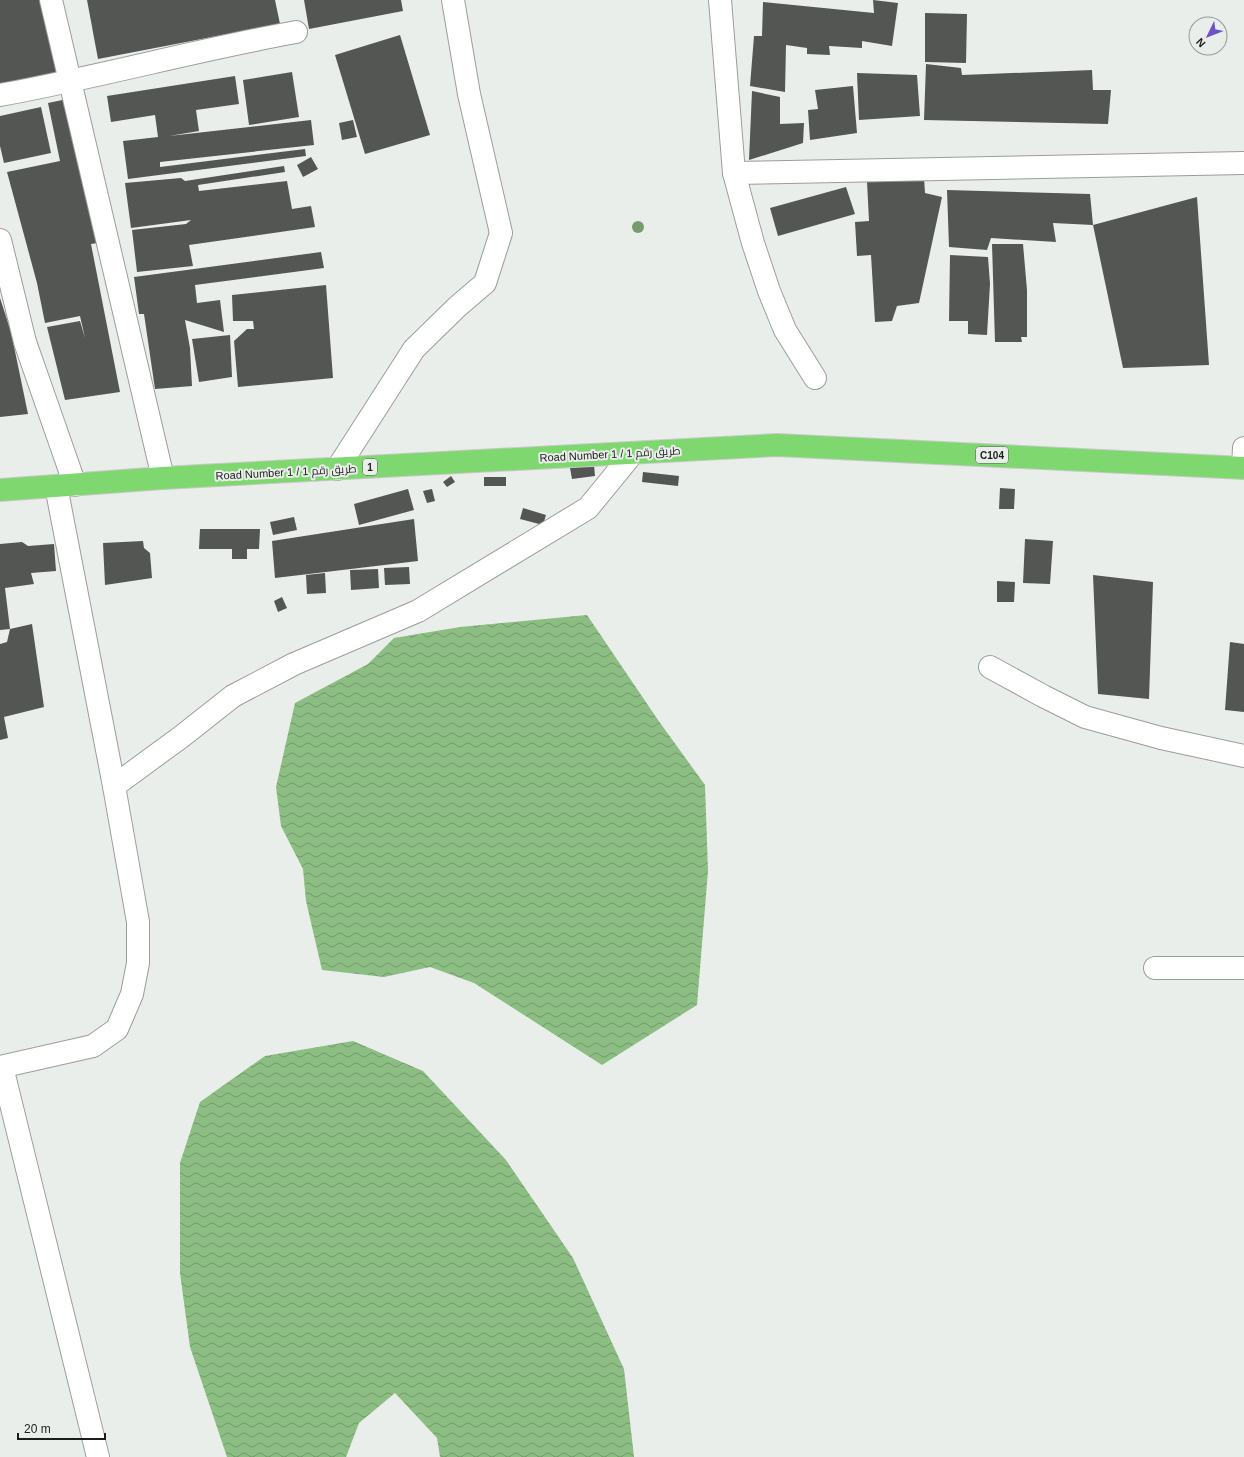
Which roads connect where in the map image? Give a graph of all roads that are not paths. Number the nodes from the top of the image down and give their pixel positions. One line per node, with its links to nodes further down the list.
1 (51, 0): 5 (street)
2 (453, 0): 14 (street)
3 (720, 0): 8 (street)
4 (296, 32): 5 (street)
5 (71, 82): 6 (street); 15 (street)
6 (0, 95)
7 (1244, 163): 8 (street)
8 (734, 173): 10 (street)
9 (0, 240): 16 (street)
10 (815, 378)
11 (741, 447): 12 (highway, Road Number 1 / طريق رقم 1 / 1); 13 (highway, C104)
12 (632, 453): 14 (highway, Road Number 1 / طريق رقم 1 / 1); 20 (street)
13 (1244, 462)
14 (337, 469): 15 (highway, Road Number 1 / طريق رقم 1 / 1)
15 (163, 478): 16 (highway, Road Number 1 / طريق رقم 1 / 1)
16 (66, 486): 17 (highway, Road Number 1 / طريق رقم 1 / 1); 20 (street)
17 (0, 490)
18 (990, 667): 19 (street)
19 (1244, 756)
20 (114, 786): 23 (street)
21 (1155, 968): 22 (street)
22 (1244, 968)
23 (1, 1067): 24 (street)
24 (98, 1457)

